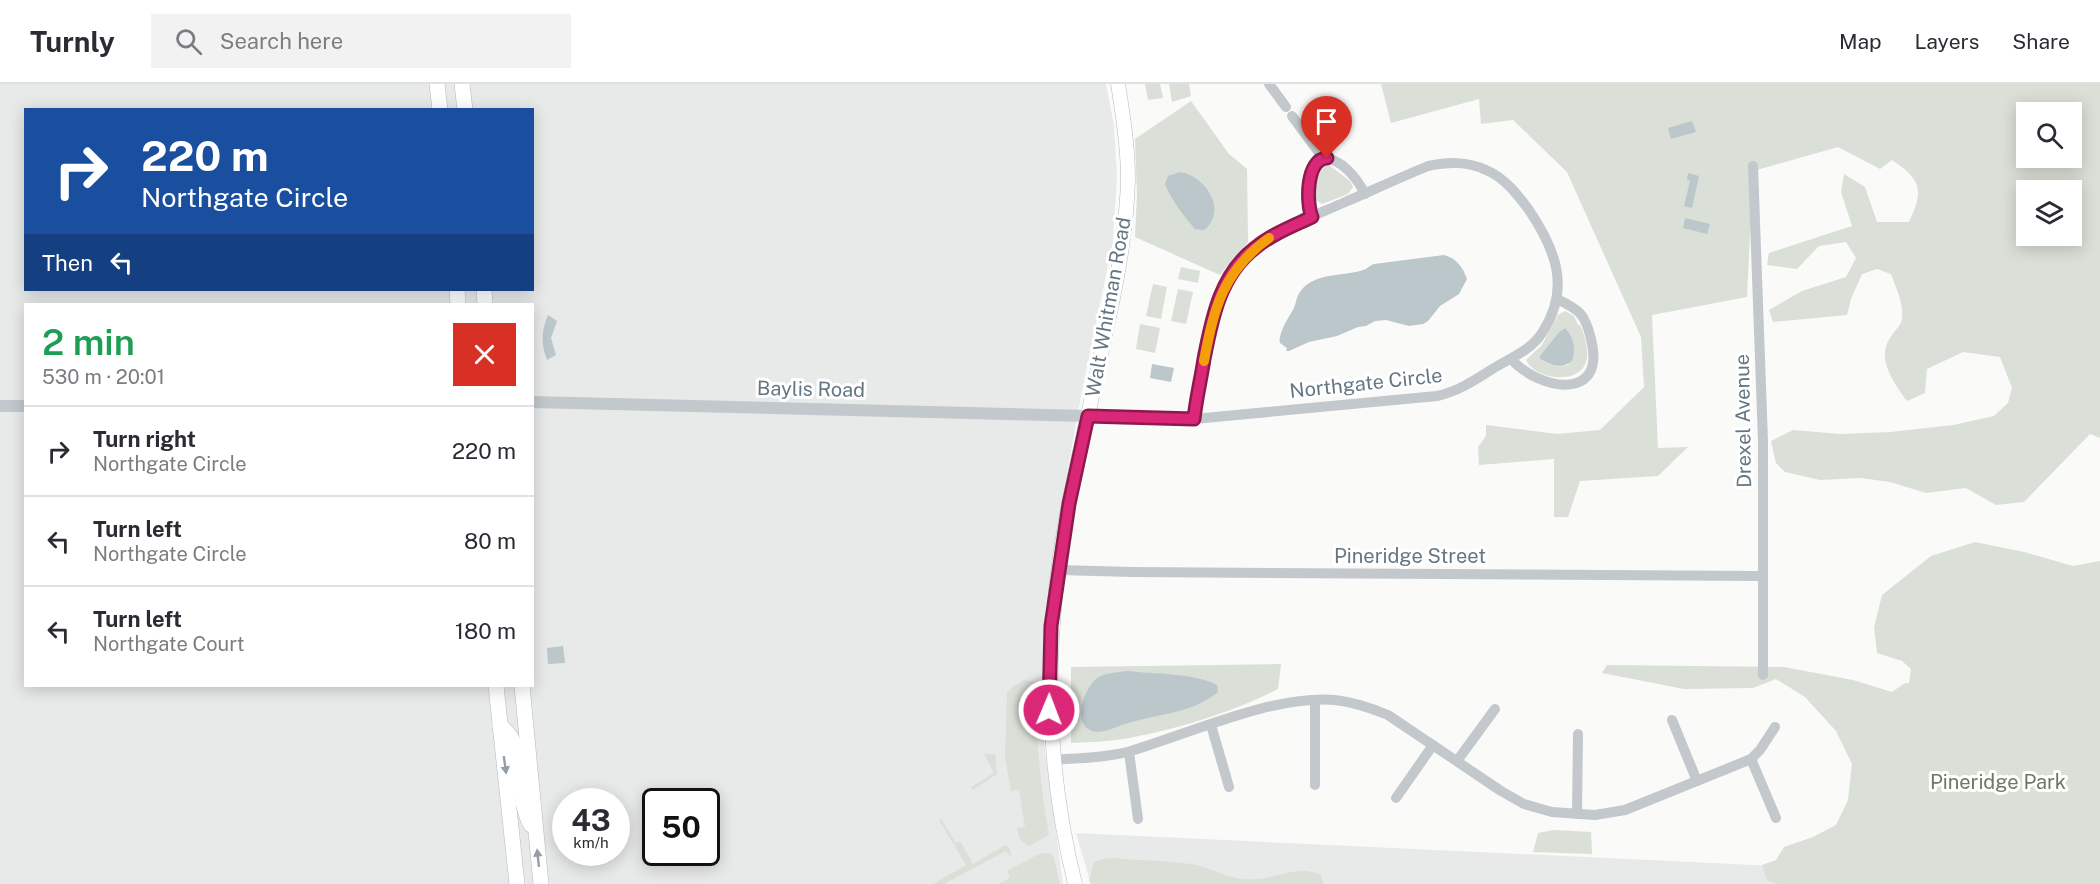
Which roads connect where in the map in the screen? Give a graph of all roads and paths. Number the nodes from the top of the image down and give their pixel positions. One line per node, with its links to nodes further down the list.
1 (437, 84): 5 (main road)
2 (462, 84): 6 (main road)
3 (1118, 84): 16 (main road, Walt Whitman Road)
4 (1269, 84): 7 (street)
5 (440, 108)
6 (465, 108)
7 (1323, 158): 9 (street); 10 (street)
8 (1753, 166): 19 (street, Drexel Avenue)
9 (1365, 194): 10 (street, Northgate Circle); 11 (street, Northgate Circle)
10 (1312, 217): 17 (street, Northgate Circle)
11 (1557, 299): 12 (street, Northgate Circle); 12 (street)
12 (1511, 358): 17 (street, Northgate Circle)
13 (534, 402): 16 (street, Baylis Road)
14 (0, 406): 15 (street)
15 (24, 406)
16 (1088, 416): 17 (street, Northgate Circle); 18 (main road, Walt Whitman Road)
17 (1194, 419)
18 (1059, 570): 19 (street, Pineridge Street); 33 (main road, Walt Whitman Road)
19 (1762, 576): 20 (street, Drexel Avenue)
20 (1762, 675)
21 (496, 687): 27 (main road)
22 (522, 687): 42 (main road)
23 (1315, 700): 26 (street); 30 (street); 36 (street)
24 (1495, 709): 34 (street)
25 (1672, 720): 35 (street)
26 (1211, 725): 31 (street); 37 (street)
27 (500, 726): 42 (main road); 43 (main road, one-way to 43)
28 (1775, 727): 32 (street)
29 (1578, 734): 39 (street)
30 (1433, 745): 34 (street); 38 (street)
31 (1129, 752): 33 (street); 41 (street)
32 (1751, 759): 35 (street); 40 (street)
33 (1053, 760): 45 (main road, Walt Whitman Road)
34 (1457, 761): 39 (street)
35 (1697, 781): 39 (street)
36 (1315, 785)
37 (1229, 787)
38 (1396, 798)
39 (1577, 814)
40 (1776, 818)
41 (1138, 819)
42 (535, 833): 44 (main road, one-way to 42)
43 (517, 884)
44 (541, 884)
45 (1075, 884)

